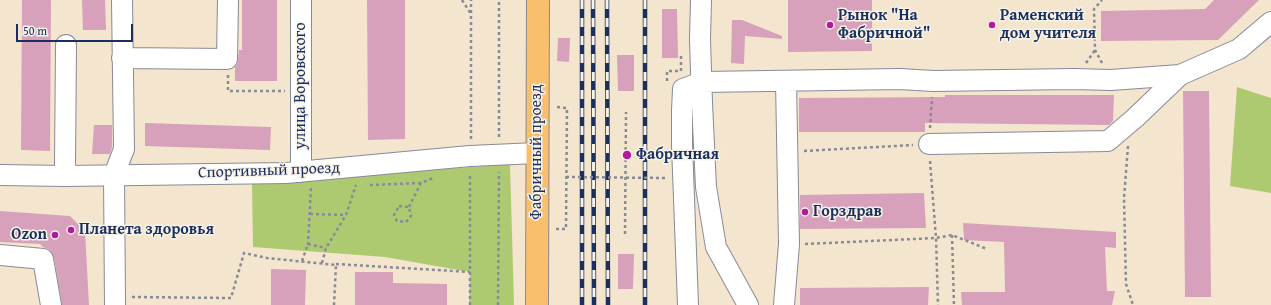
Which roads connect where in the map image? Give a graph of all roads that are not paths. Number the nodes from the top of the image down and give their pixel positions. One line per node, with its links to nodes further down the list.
1 (122, 0): 8 (street)
2 (228, 0): 8 (street)
3 (302, 0): 17 (street, улица Воровского)
4 (538, 0): 13 (main road, Фабричный проезд)
5 (701, 0): 11 (street)
6 (1271, 22): 9 (street)
7 (66, 45): 16 (street)
8 (122, 58): 15 (street)
9 (1180, 74): 10 (street); 12 (street)
10 (786, 81): 11 (street); 24 (street)
11 (702, 82): 22 (street); 23 (street)
12 (929, 144)
13 (537, 153): 17 (street, Спортивный проезд); 21 (main road, Фабричный проезд)
14 (0, 175): 16 (street, Спортивный проезд)
15 (114, 175): 16 (street, Спортивный проезд); 17 (street, Спортивный проезд); 19 (street)
16 (66, 176)
17 (306, 177)
18 (0, 256): 20 (street)
19 (123, 301)
20 (51, 305)
21 (537, 305)
22 (688, 305)
23 (748, 305)
24 (784, 305)

